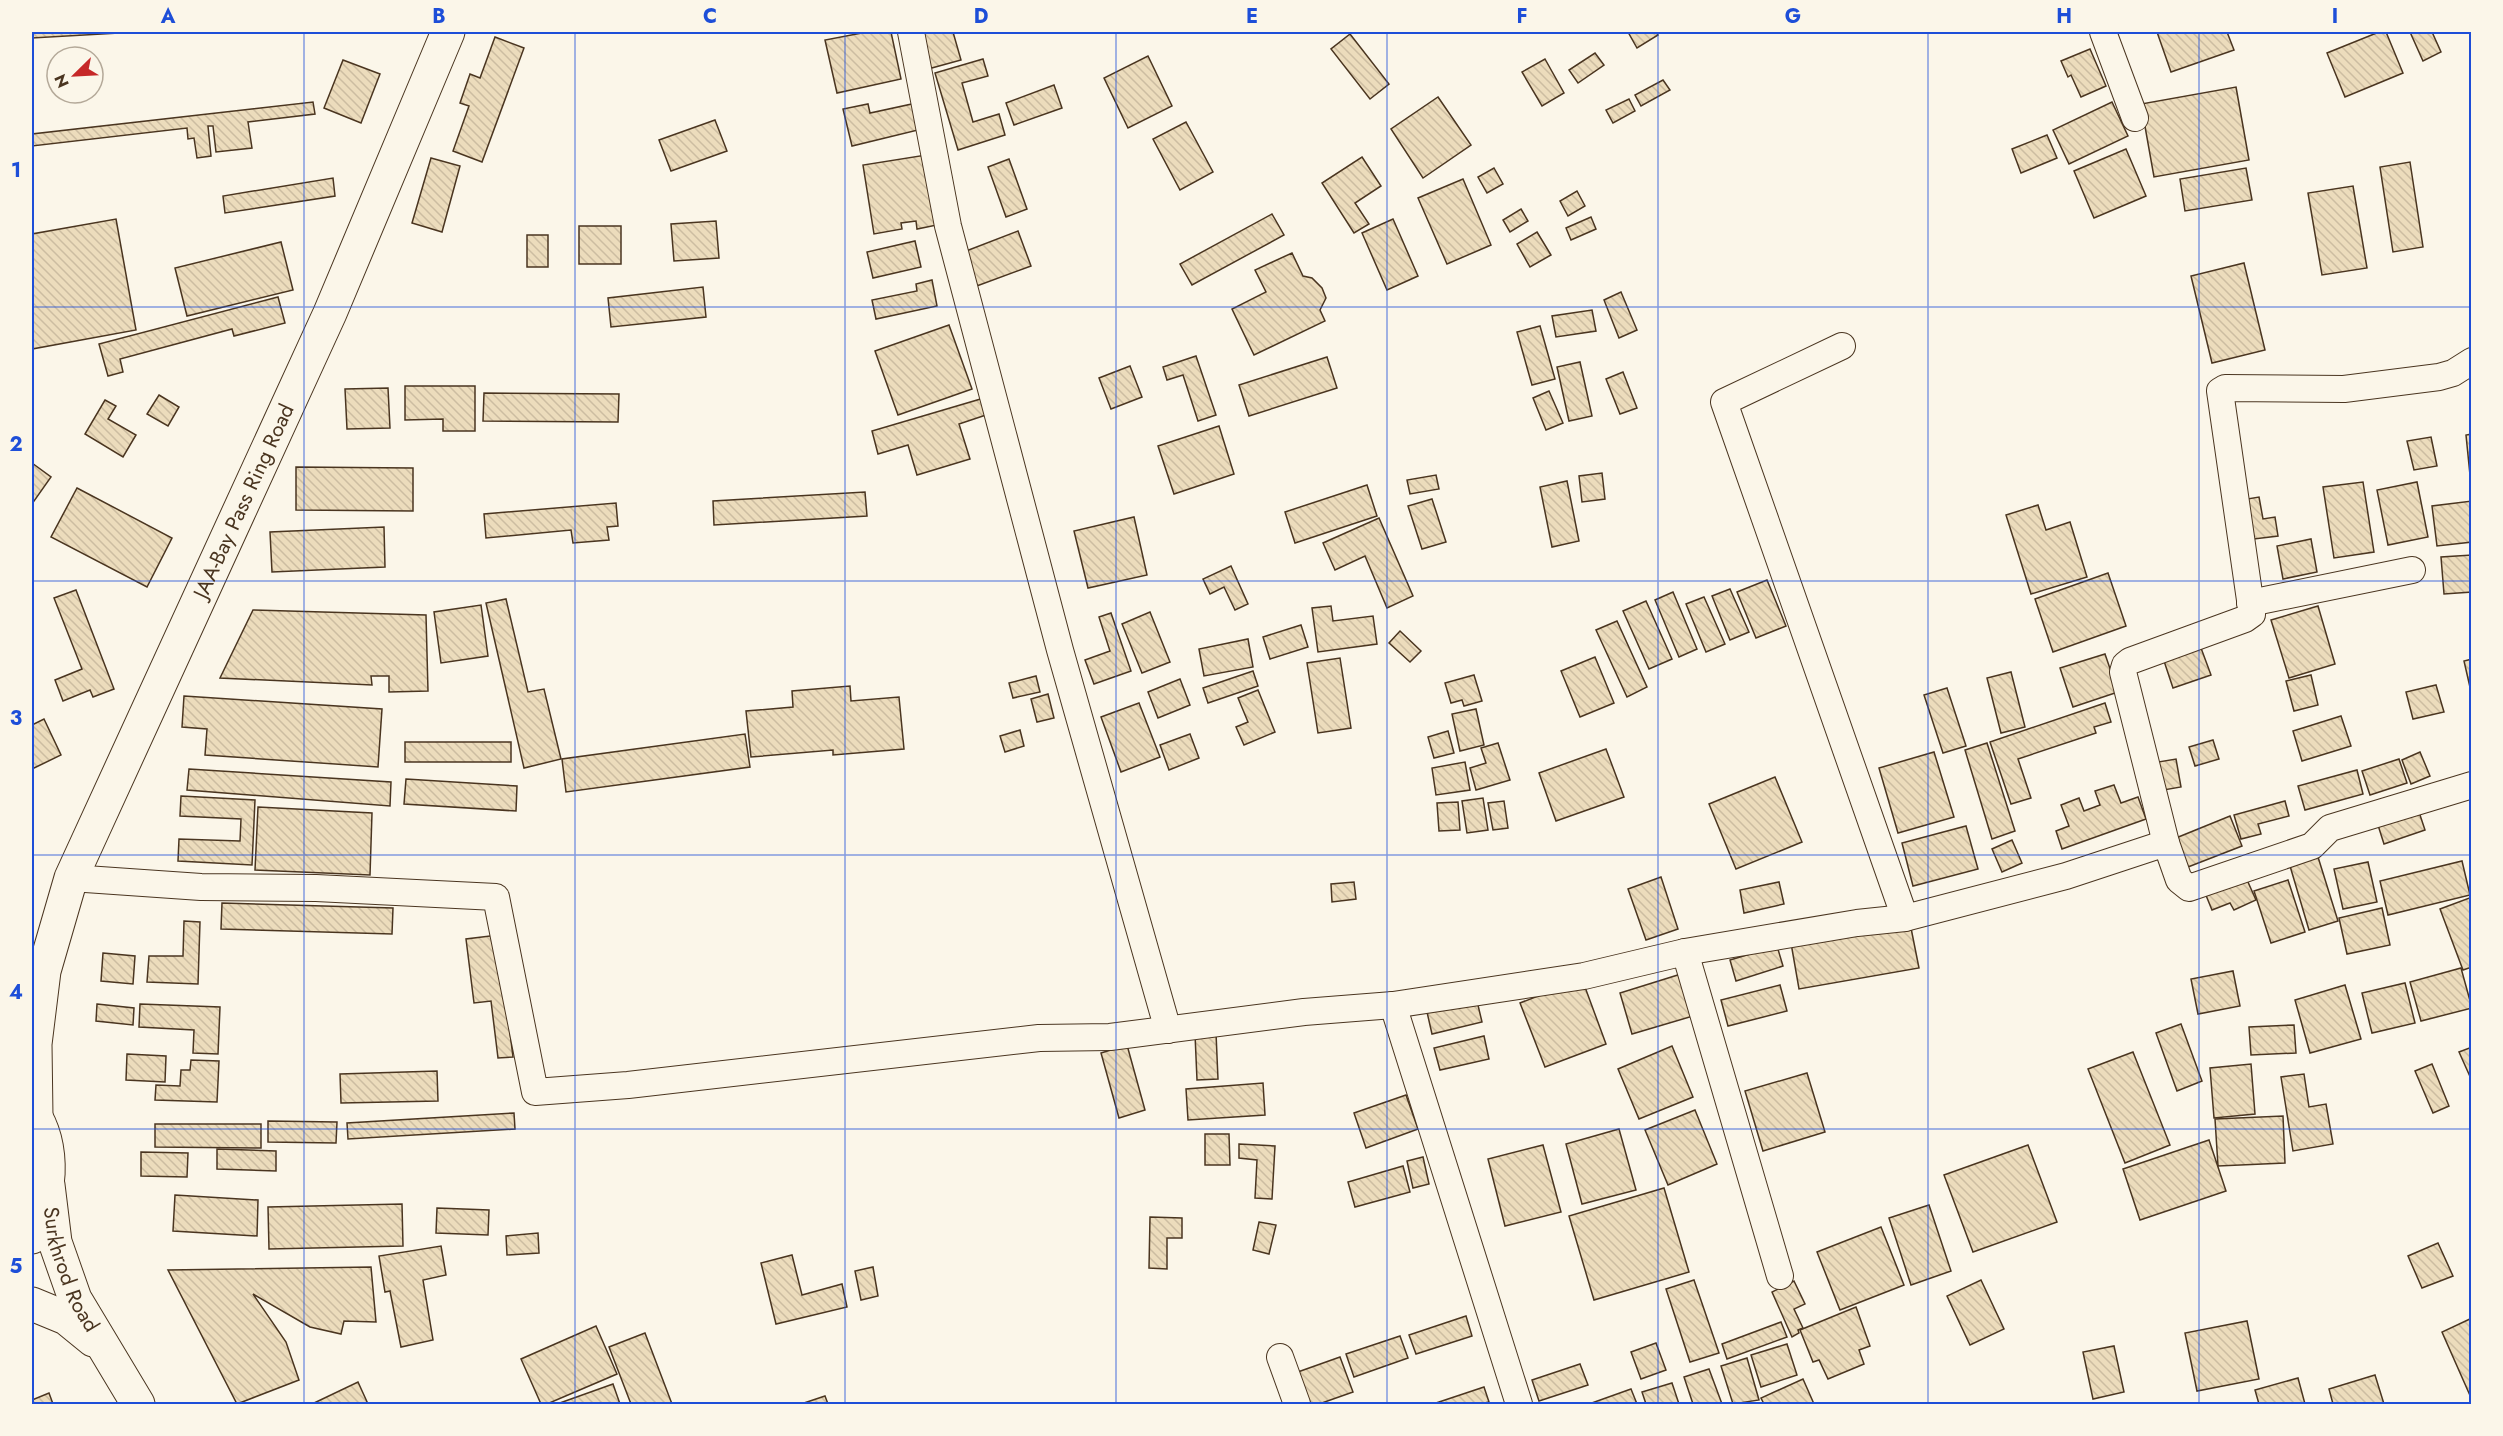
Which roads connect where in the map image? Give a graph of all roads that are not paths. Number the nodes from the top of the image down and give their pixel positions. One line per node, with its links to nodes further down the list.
1 (448, 32): 11 (main road, JAA-Bay Pass Ring Road)
2 (911, 32): 16 (street)
3 (2103, 32): 4 (street)
4 (2135, 118)
5 (1842, 346): 12 (street)
6 (2472, 361): 8 (street)
7 (2412, 570): 8 (street)
8 (2250, 603): 10 (street)
9 (2472, 785): 10 (street)
10 (2166, 843): 12 (street)
11 (71, 878): 14 (main road, JAA-Bay Pass Ring Road); 16 (street)
12 (1905, 918): 13 (street)
13 (1685, 952): 15 (street); 20 (street)
14 (38, 976): 17 (main road, JAA-Bay Pass Ring Road)
15 (1393, 1005): 16 (street); 26 (street)
16 (1168, 1030)
17 (34, 1114): 18 (main road, JAA-Bay Pass Ring Road)
18 (48, 1183): 19 (main road); 22 (main road, Surkhrod Road)
19 (32, 1237)
20 (1780, 1276)
21 (32, 1304): 22 (main road, Surkhrod Road)
22 (106, 1351): 24 (main road, Surkhrod Road)
23 (1280, 1357): 25 (street)
24 (138, 1404)
25 (1296, 1404)
26 (1519, 1404)

